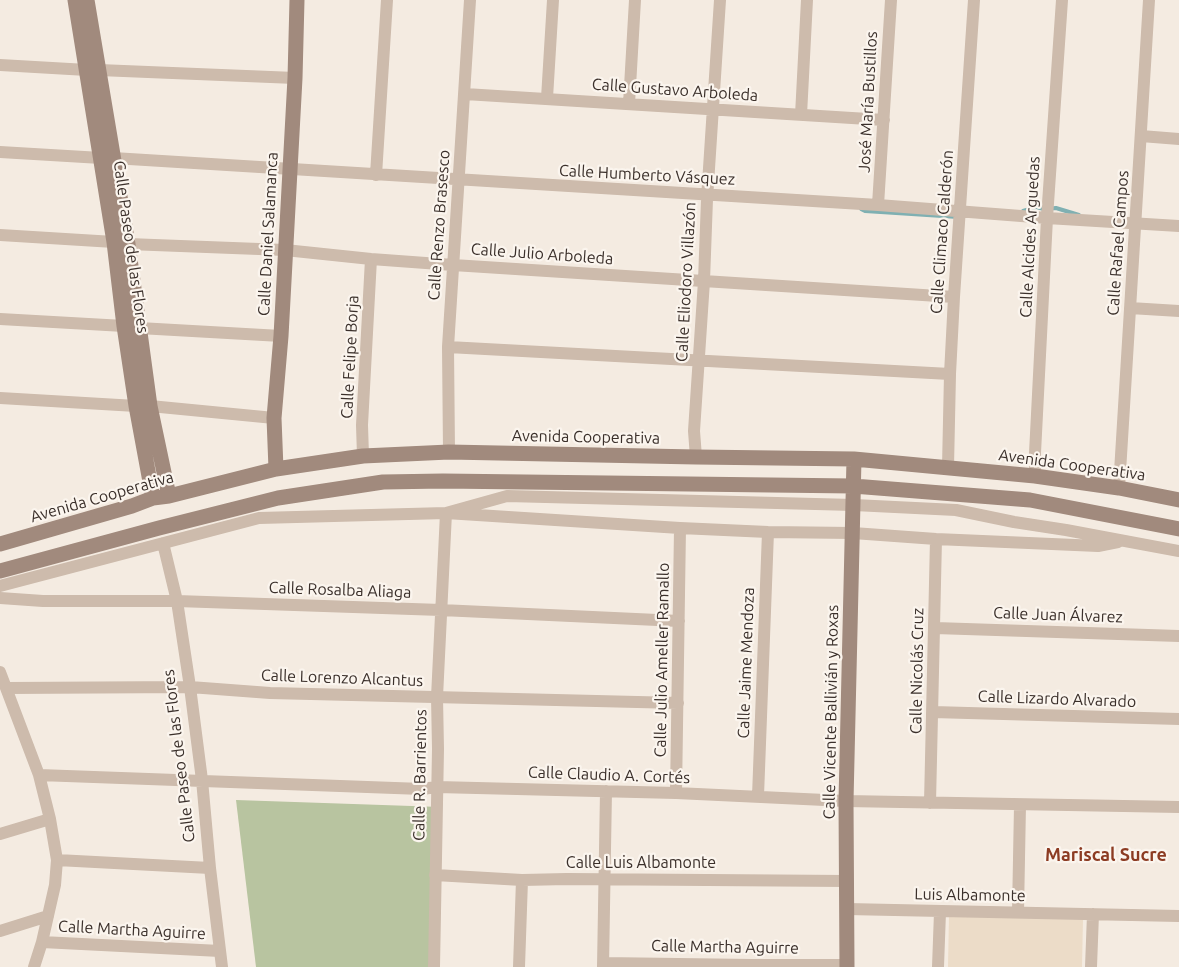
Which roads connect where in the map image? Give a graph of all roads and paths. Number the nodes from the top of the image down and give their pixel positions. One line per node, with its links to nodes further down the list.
1 (75, 0): 15 (street, Calle Paseo de las Flores)
2 (87, 0): 15 (street, Calle Paseo de las Flores)
3 (297, 0): 16 (street, Calle Daniel Salamanca)
4 (387, 0): 28 (street)
5 (470, 0): 17 (street, Calle Renzo Brasesco)
6 (553, 0): 18 (street)
7 (635, 0): 19 (street)
8 (720, 0): 20 (street, Calle Eliodoro Villazón)
9 (807, 0): 21 (street)
10 (891, 0): 22 (street, José María Bustillos)
11 (974, 0): 32 (street, Calle Climaco Calderón)
12 (1062, 0): 33 (street, Calle Alcides Arguedas)
13 (1149, 0): 23 (street, Calle Rafael Campos)
14 (0, 65): 15 (street)
15 (93, 70): 16 (street); 26 (street, Calle Paseo de las Flores)
16 (295, 78): 27 (street, Calle Daniel Salamanca)
17 (465, 94): 18 (street, Calle Gustavo Arboleda); 29 (street, Calle Renzo Brasesco)
18 (547, 98): 19 (street, Calle Gustavo Arboleda)
19 (629, 104): 20 (street, Calle Gustavo Arboleda)
20 (713, 109): 21 (street, Calle Gustavo Arboleda); 30 (street, Calle Eliodoro Villazón)
21 (801, 115): 22 (street, Calle Gustavo Arboleda)
22 (884, 120): 31 (street, José María Bustillos)
23 (1141, 136): 24 (street); 34 (street, Calle Rafael Campos)
24 (1179, 139)
25 (0, 152): 26 (street, Calle Humberto Vásquez)
26 (107, 158): 27 (street, Calle Humberto Vásquez); 37 (street, Calle Paseo de las Flores)
27 (289, 168): 28 (street, Calle Humberto Vásquez); 38 (street, Calle Daniel Salamanca)
28 (376, 175): 29 (street, Calle Humberto Vásquez)
29 (459, 180): 30 (street, Calle Humberto Vásquez); 40 (street, Calle Renzo Brasesco)
30 (708, 195): 31 (street, Calle Humberto Vásquez); 41 (street, Calle Eliodoro Villazón)
31 (878, 205): 32 (street, Calle Humberto Vásquez)
32 (960, 211): 33 (street, Calle Humberto Vásquez); 42 (street, Calle Climaco Calderón)
33 (1047, 218): 34 (street, Calle Humberto Vásquez); 60 (street, Calle Alcides Arguedas)
34 (1136, 224): 35 (street, Calle Humberto Vásquez); 43 (street, Calle Rafael Campos)
35 (1179, 226)
36 (0, 235): 37 (street, Calle Julio Arboleda)
37 (121, 243): 38 (street, Calle Julio Arboleda); 46 (street, Calle Paseo de las Flores)
38 (285, 250): 39 (street, Calle Julio Arboleda); 47 (street, Calle Daniel Salamanca)
39 (371, 259): 40 (street, Calle Julio Arboleda); 55 (street, Calle Felipe Borja)
40 (453, 265): 41 (street, Calle Julio Arboleda); 48 (street, Calle Renzo Brasesco)
41 (704, 281): 42 (street, Calle Julio Arboleda); 49 (street, Calle Eliodoro Villazón)
42 (954, 297): 50 (street, Calle Climaco Calderón)
43 (1131, 308): 44 (street); 62 (street, Calle Rafael Campos)
44 (1179, 311)
45 (0, 319): 46 (street)
46 (132, 327): 47 (street); 52 (street, Calle Paseo de las Flores)
47 (281, 336): 53 (street, Calle Daniel Salamanca)
48 (448, 347): 49 (street); 54 (street, Calle Renzo Brasesco)
49 (698, 361): 50 (street); 56 (street, Calle Eliodoro Villazón)
50 (950, 374): 58 (street, Calle Climaco Calderón)
51 (0, 398): 52 (street)
52 (143, 406): 53 (street); 63 (street, Calle Paseo de las Flores); 64 (street, Calle Paseo de las Flores)
53 (274, 418): 59 (street, Calle Daniel Salamanca)
54 (449, 452): 55 (street, Avenida Cooperativa); 56 (street, Avenida Cooperativa)
55 (363, 456): 59 (street, Avenida Cooperativa)
56 (696, 457): 57 (street, Avenida Cooperativa)
57 (854, 459): 58 (street, Avenida Cooperativa); 61 (street, Calle Vicente Ballivián y Roxas)
58 (948, 467): 60 (street, Avenida Cooperativa)
59 (276, 469): 63 (street, Avenida Cooperativa)
60 (1035, 476): 62 (street, Avenida Cooperativa)
61 (854, 486): 66 (street, Calle Vicente Ballivián y Roxas); 69 (street); 77 (street)
62 (1119, 488): 65 (street, Avenida Cooperativa)
63 (169, 496): 64 (street, Avenida Cooperativa)
64 (153, 498): 75 (street, Avenida Cooperativa)
65 (1179, 500)
66 (854, 506): 67 (street); 71 (street, Calle Vicente Ballivián y Roxas); 73 (street)
67 (446, 513): 68 (street); 74 (street); 81 (street, Calle R. Barrientos)
68 (680, 528): 70 (street); 82 (street, Calle Julio Ameller Ramallo)
69 (1179, 529)
70 (768, 532): 71 (street); 97 (street, Calle Jaime Mendoza)
71 (853, 533): 72 (street); 98 (street, Calle Vicente Ballivián y Roxas)
72 (936, 539): 73 (street); 83 (street, Calle Nicolás Cruz)
73 (1125, 541): 76 (street)
74 (163, 543): 78 (street); 80 (street, Calle Paseo de las Flores)
75 (0, 544)
76 (1179, 551)
77 (0, 571)
78 (0, 586)
79 (0, 598): 80 (street, Calle Rosalba Aliaga)
80 (177, 601): 81 (street, Calle Rosalba Aliaga); 86 (street, Calle Paseo de las Flores)
81 (441, 610): 82 (street, Calle Rosalba Aliaga); 88 (street, Calle R. Barrientos)
82 (679, 621): 89 (street, Calle Julio Ameller Ramallo)
83 (935, 628): 84 (street, Calle Juan Álvarez); 90 (street, Calle Nicolás Cruz)
84 (1179, 636)
85 (0, 672): 87 (street)
86 (189, 687): 87 (street, Calle Lorenzo Alcantus); 88 (street, Calle Lorenzo Alcantus); 93 (street, Calle Paseo de las Flores)
87 (6, 688): 92 (street)
88 (437, 698): 89 (street, Calle Lorenzo Alcantus); 94 (street, Calle R. Barrientos)
89 (678, 703): 96 (street, Calle Julio Ameller Ramallo)
90 (933, 712): 91 (street, Calle Lizardo Alvarado); 99 (street, Calle Nicolás Cruz)
91 (1179, 719)
92 (39, 775): 93 (street, Calle Claudio A. Cortés); 102 (street)
93 (201, 780): 94 (street, Calle Claudio A. Cortés); 105 (street, Calle Paseo de las Flores)
94 (437, 787): 95 (street, Calle Claudio A. Cortés); 106 (street, Calle R. Barrientos)
95 (606, 791): 96 (street, Calle Claudio A. Cortés); 108 (street)
96 (676, 793): 97 (street, Calle Claudio A. Cortés)
97 (758, 796): 98 (street, Calle Claudio A. Cortés)
98 (846, 801): 99 (street, Calle Claudio A. Cortés); 109 (street, Calle Vicente Ballivián y Roxas)
99 (930, 803): 100 (street, Calle Claudio A. Cortés)
100 (1020, 805): 101 (street, Calle Claudio A. Cortés); 112 (street)
101 (1179, 807)
102 (50, 819): 103 (street); 104 (street)
103 (0, 834)
104 (57, 860): 105 (street); 114 (street)
105 (210, 868): 118 (street, Calle Paseo de las Flores)
106 (435, 874): 107 (street, Calle Luis Albamonte); 125 (street, Calle R. Barrientos)
107 (522, 880): 108 (street, Calle Luis Albamonte); 126 (street)
108 (605, 880): 109 (street, Calle Luis Albamonte); 119 (street)
109 (847, 881): 110 (street, Calle Vicente Ballivián y Roxas)
110 (847, 909): 111 (street, Luis Albamonte); 122 (street, Calle Vicente Ballivián y Roxas)
111 (940, 912): 112 (street, Luis Albamonte); 127 (street)
112 (1018, 912): 113 (street, Luis Albamonte)
113 (1093, 914): 115 (street); 128 (street)
114 (48, 916): 116 (street); 117 (street)
115 (1179, 916)
116 (0, 931)
117 (42, 942): 118 (street, Calle Martha Aguirre); 123 (street)
118 (220, 951): 124 (street, Calle Paseo de las Flores)
119 (603, 965): 120 (street, Calle Martha Aguirre)
120 (669, 965): 121 (street, Calle Martha Aguirre)
121 (753, 966): 122 (street, Calle Martha Aguirre)
122 (847, 966)
123 (34, 967)
124 (222, 967)
125 (434, 967)
126 (519, 967)
127 (938, 967)
128 (1091, 967)

